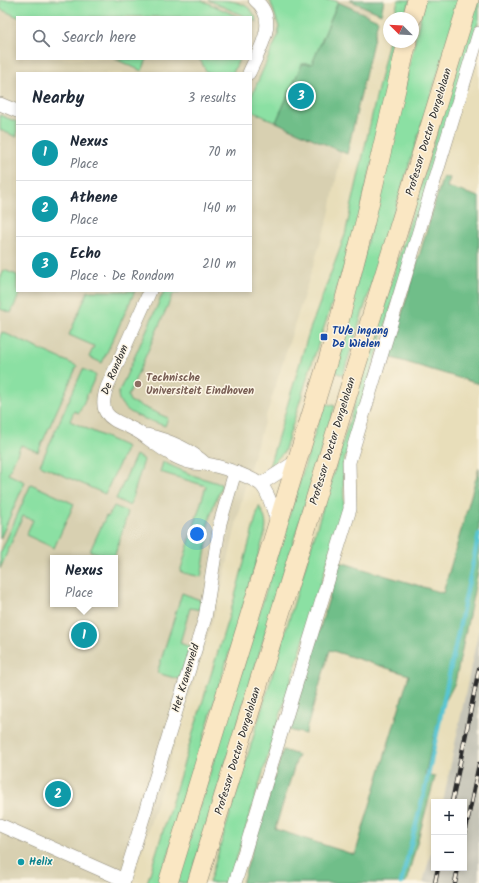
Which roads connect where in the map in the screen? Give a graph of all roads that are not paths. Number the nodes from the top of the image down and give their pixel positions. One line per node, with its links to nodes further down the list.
1 (255, 0): 7 (street)
2 (416, 0): 4 (main road)
3 (469, 0): 18 (main road, Professor Doctor Dorgelolaan)
4 (413, 12)
5 (479, 33): 19 (street, Professor Doctor Dorgelolaan)
6 (406, 48): 11 (main road)
7 (249, 72)
8 (0, 104): 9 (street)
9 (16, 111)
10 (150, 292): 12 (street, De Rondom)
11 (299, 460): 13 (street); 14 (main road)
12 (234, 472): 13 (street, De Rondom); 16 (street, Het Kranenveld)
13 (261, 484): 14 (street)
14 (278, 526): 17 (main road)
15 (0, 826): 16 (street, Het Kranenveld)
16 (124, 882)
17 (168, 883)
18 (197, 883)
19 (235, 883)

